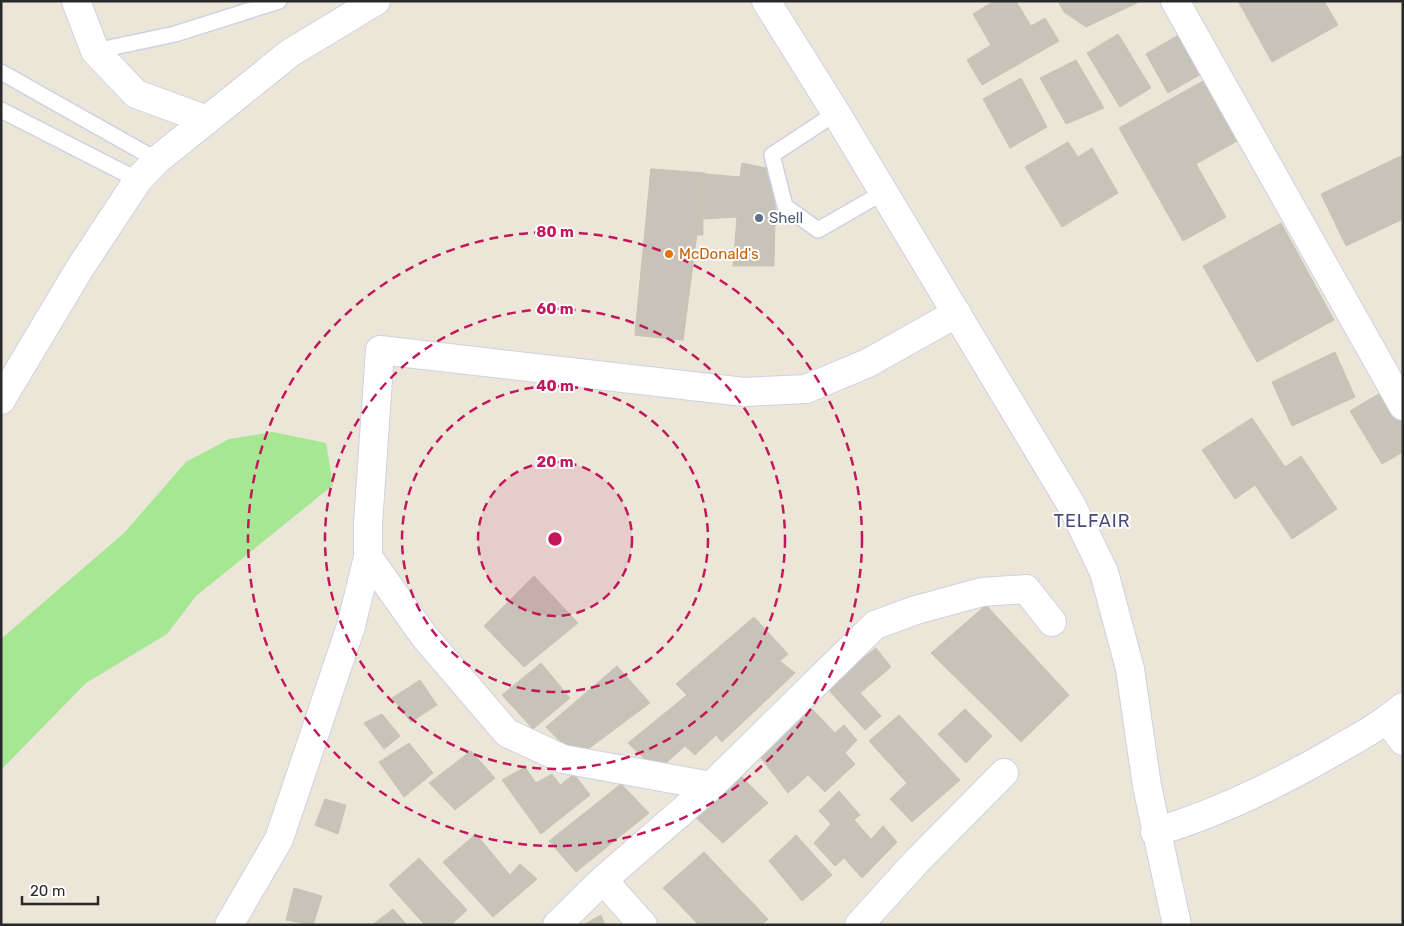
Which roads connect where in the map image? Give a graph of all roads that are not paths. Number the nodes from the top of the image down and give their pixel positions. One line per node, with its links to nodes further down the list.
1 (76, 1): 6 (street)
2 (279, 1): 6 (lane)
3 (376, 1): 10 (street)
4 (766, 1): 9 (street)
5 (1175, 1): 16 (street)
6 (95, 51): 10 (street)
7 (1, 72): 11 (lane)
8 (1, 110): 12 (lane)
9 (836, 113): 13 (street); 13 (lane)
10 (207, 120): 11 (street)
11 (157, 160): 12 (street)
12 (138, 180): 15 (street)
13 (884, 192): 14 (street)
14 (957, 313): 17 (street); 22 (street)
15 (1, 400)
16 (1403, 406)
17 (368, 557): 21 (street); 23 (street)
18 (1052, 622): 21 (street)
19 (1398, 723): 22 (street)
20 (1004, 773): 29 (street)
21 (711, 786): 24 (street)
22 (1155, 832): 30 (street)
23 (279, 839): 25 (street); 26 (street)
24 (603, 880): 27 (street); 28 (street)
25 (219, 925)
26 (229, 925)
27 (557, 925)
28 (643, 925)
29 (859, 925)
30 (1177, 925)

